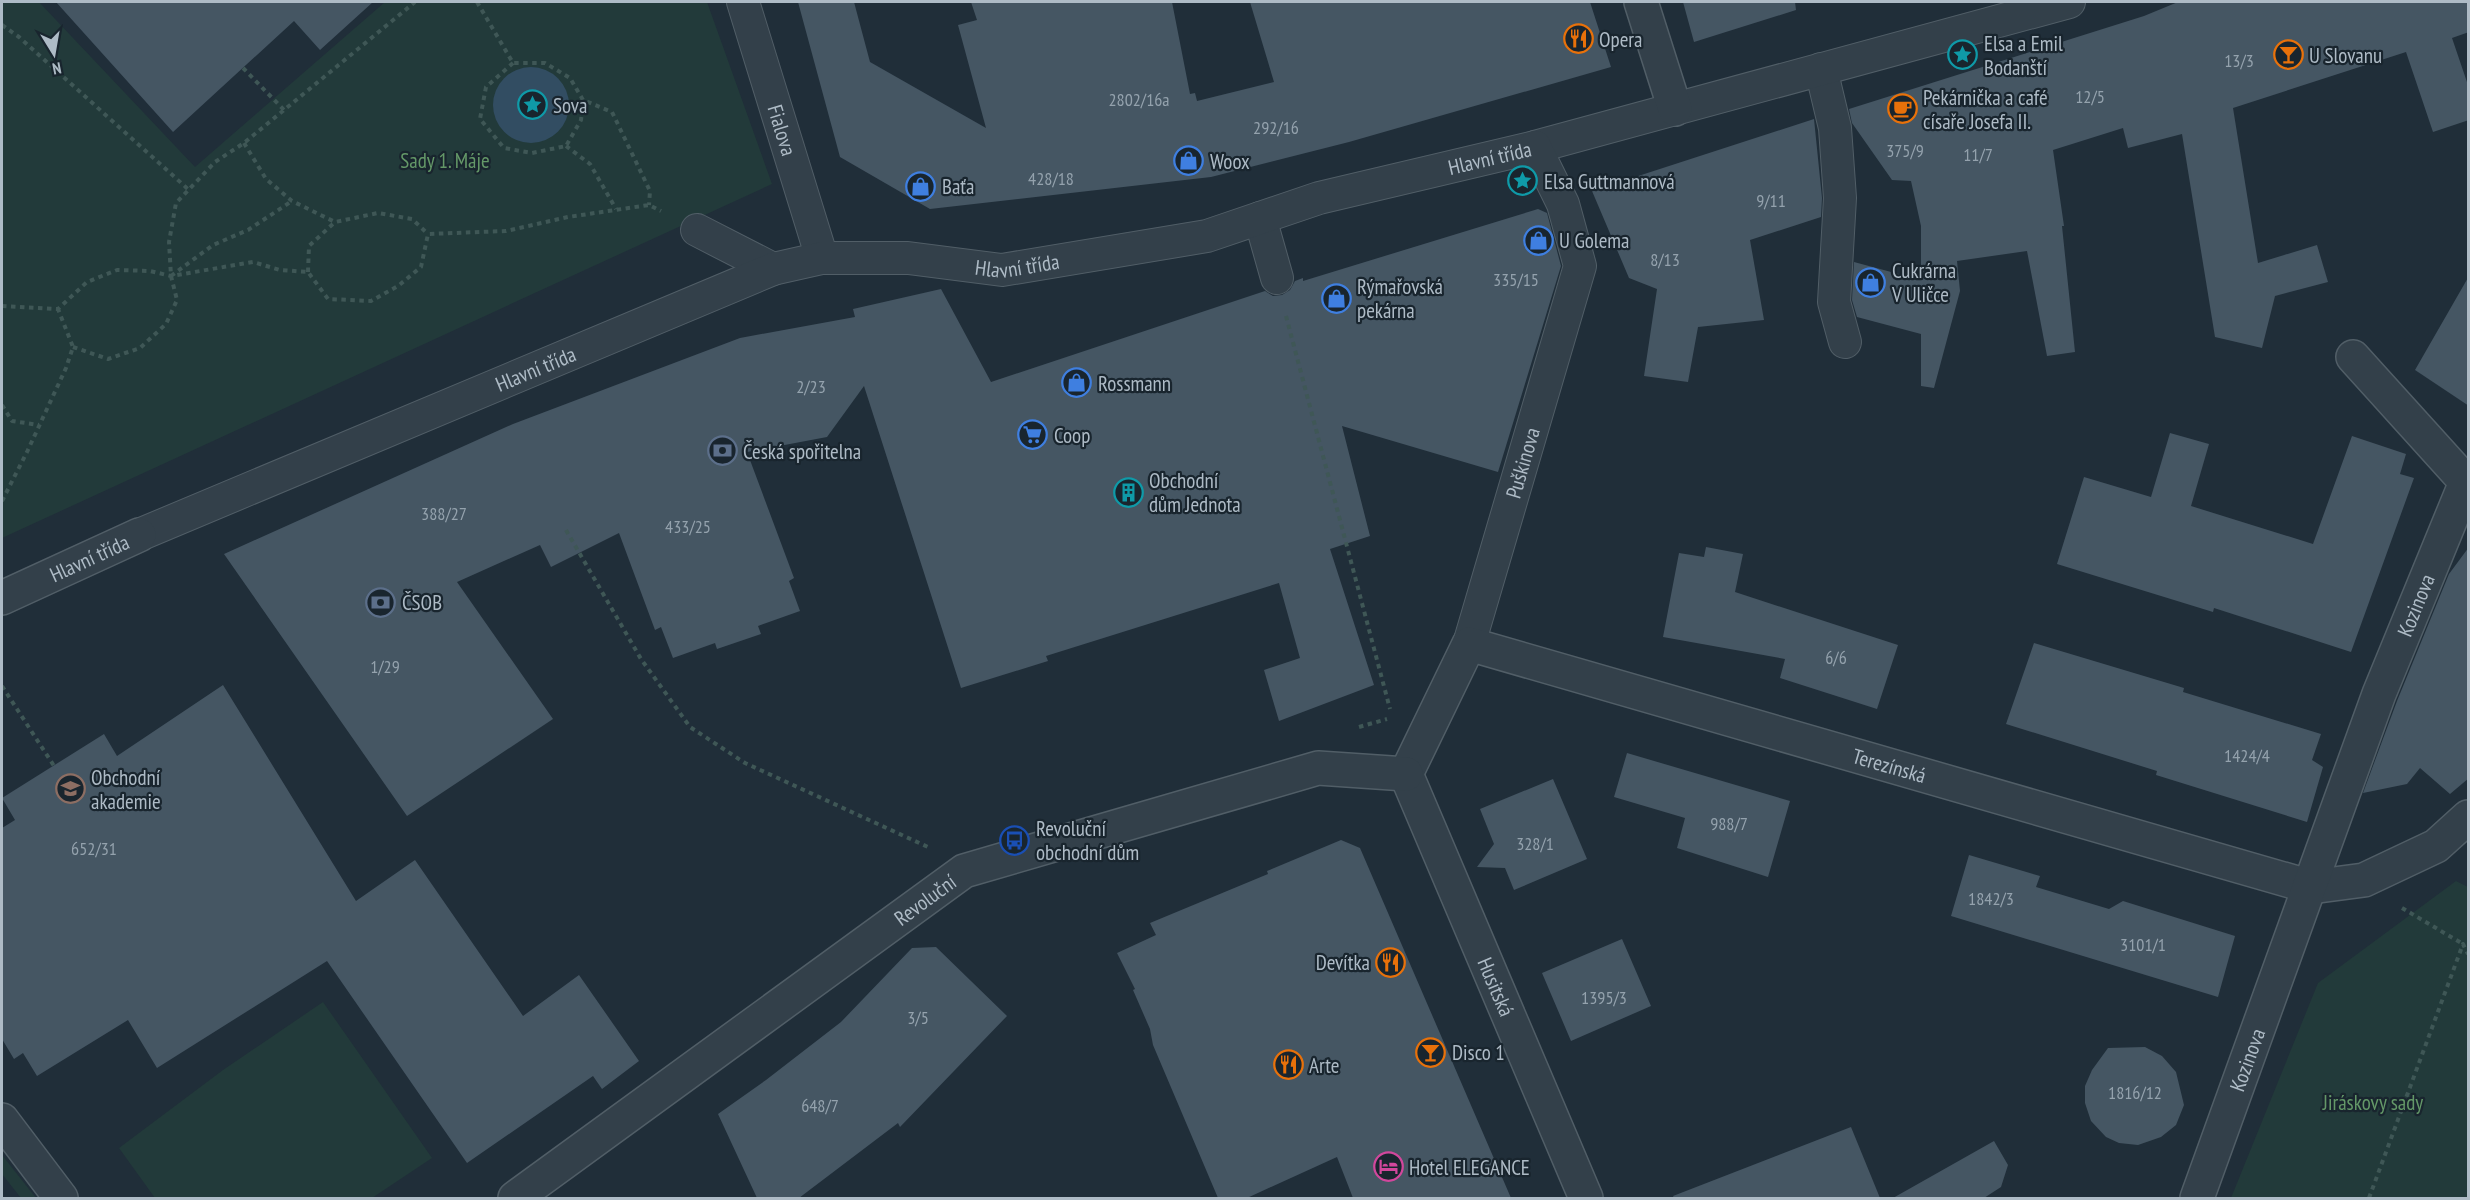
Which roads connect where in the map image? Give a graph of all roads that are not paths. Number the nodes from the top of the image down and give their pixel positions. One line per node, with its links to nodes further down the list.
1 (743, 2): 9 (street, Fialova)
2 (1641, 2): 5 (street)
3 (2069, 2): 4 (street, Hlavní třída)
4 (1821, 69): 5 (street, Hlavní třída); 12 (street)
5 (1675, 109): 6 (street, Hlavní třída)
6 (1535, 147): 7 (street, Hlavní třída); 16 (street, Puškinova)
7 (1260, 218): 9 (street, Hlavní třída); 11 (street)
8 (697, 230): 10 (street)
9 (822, 258): 10 (street, Hlavní třída)
10 (772, 269): 14 (street, Hlavní třída)
11 (1277, 278)
12 (1845, 342)
13 (2353, 357): 19 (street, Kozinova)
14 (139, 535): 15 (street, Hlavní třída)
15 (2, 598)
16 (1468, 644): 17 (street, Puškinova); 19 (street, Terezínská)
17 (1406, 774): 22 (street, Revoluční); 23 (street, Husitská)
18 (2469, 817): 19 (street)
19 (2311, 888): 24 (street, Kozinova)
20 (2, 1120): 21 (street)
21 (61, 1198)
22 (516, 1198)
23 (1586, 1198)
24 (2197, 1198)

